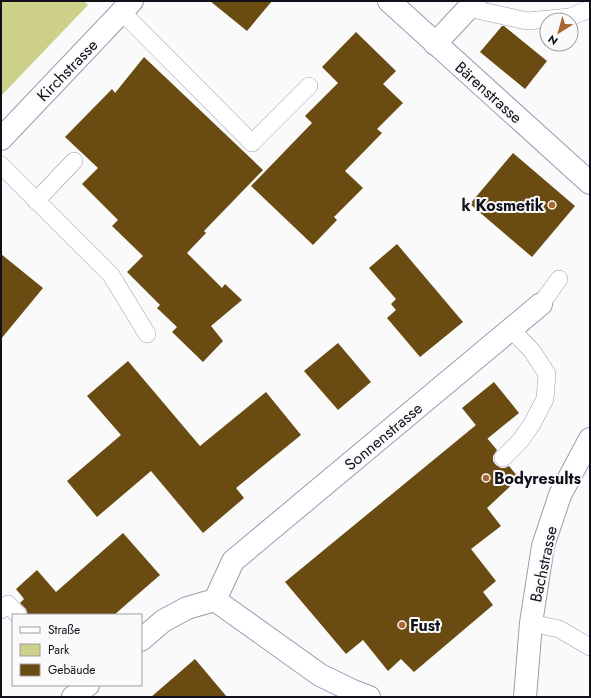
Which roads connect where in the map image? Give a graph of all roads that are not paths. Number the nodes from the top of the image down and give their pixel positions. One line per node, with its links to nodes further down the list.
1 (389, 1): 5 (street, Bärenstrasse)
2 (472, 4): 4 (lane); 5 (street)
3 (127, 7): 6 (lane); 7 (street, Kirchstrasse)
4 (590, 9)
5 (435, 44): 10 (street, Bärenstrasse)
6 (309, 86)
7 (1, 139)
8 (74, 161): 11 (lane)
9 (1, 165): 11 (lane)
10 (590, 183)
11 (36, 201): 15 (lane)
12 (559, 278): 13 (lane, Sonnenstrasse)
13 (541, 304): 14 (street, Sonnenstrasse)
14 (511, 329): 17 (lane); 18 (street, Sonnenstrasse)
15 (147, 334)
16 (590, 439): 21 (street, Bachstrasse)
17 (503, 458)
18 (215, 600): 22 (street); 24 (street)
19 (1, 610): 20 (lane)
20 (17, 614)
21 (531, 622): 23 (lane); 25 (street, Bachstrasse)
22 (142, 639)
23 (590, 646)
24 (369, 697)
25 (525, 697)

